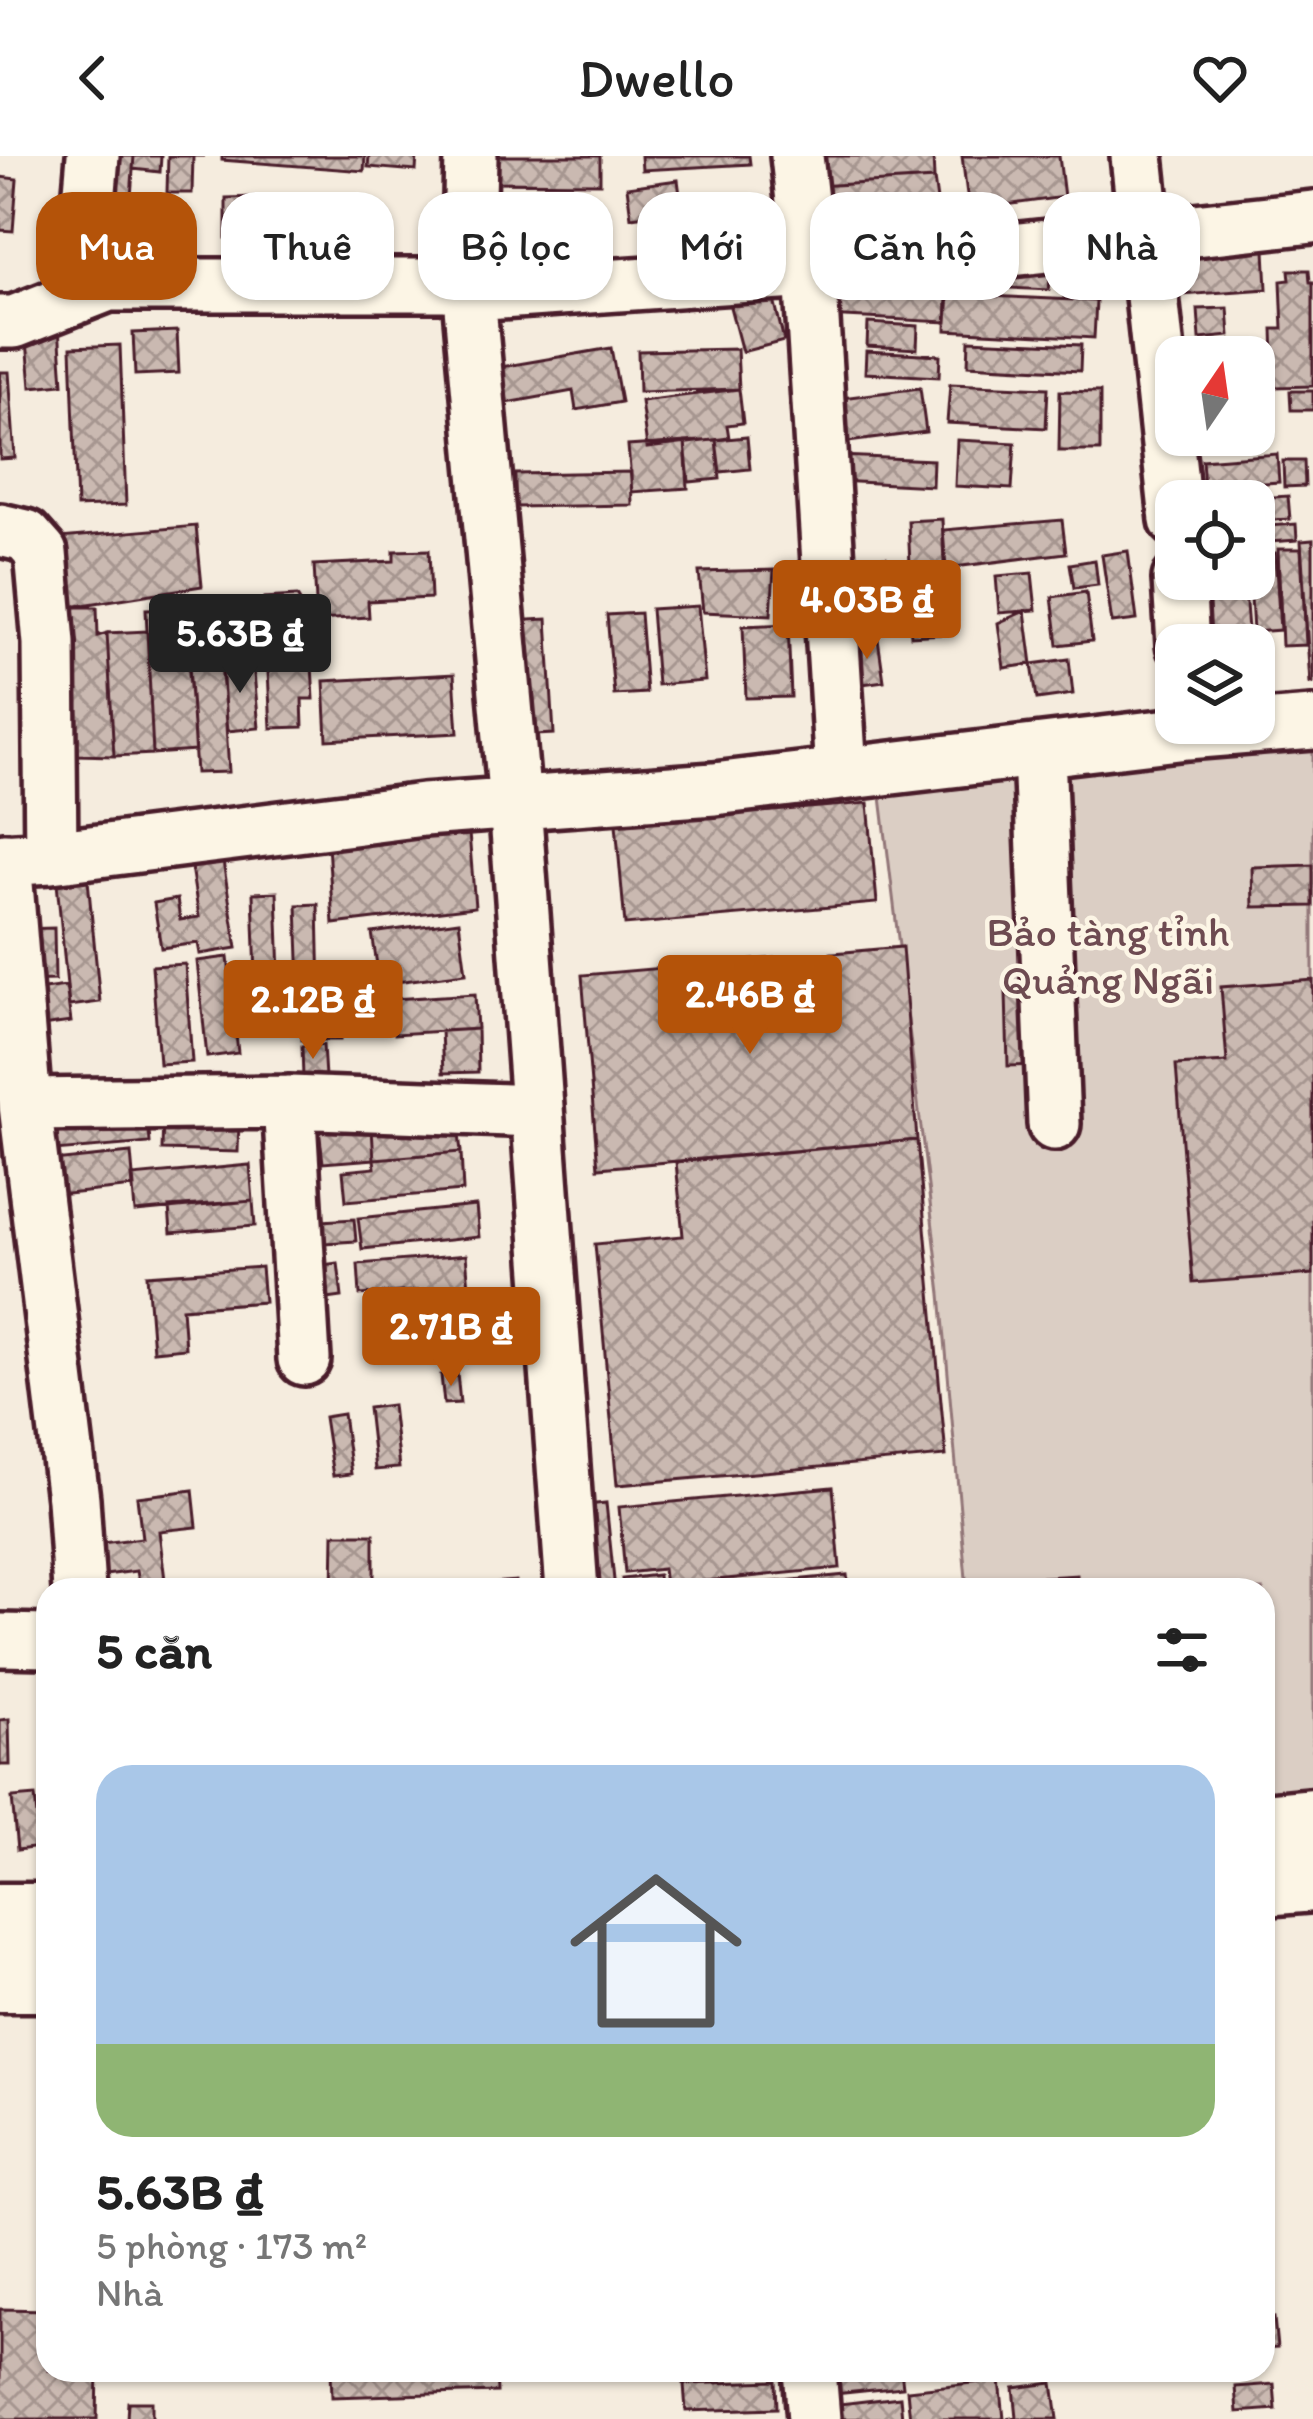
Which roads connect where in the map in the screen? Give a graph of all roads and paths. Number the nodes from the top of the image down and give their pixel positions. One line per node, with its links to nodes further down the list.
1 (93, 156): 5 (street)
2 (471, 156): 6 (street)
3 (797, 156): 10 (street)
4 (1138, 156): 7 (street)
5 (90, 192)
6 (470, 192)
7 (1142, 192)
8 (1313, 217): 9 (street)
9 (1200, 229)
10 (810, 272): 11 (street)
11 (613, 282)
12 (197, 286): 13 (street)
13 (418, 289)
14 (71, 300): 18 (street)
15 (470, 300): 26 (street)
16 (812, 300): 25 (street)
17 (1154, 300): 19 (street)
18 (0, 322)
19 (1172, 480)
20 (0, 530): 27 (street)
21 (1313, 723): 22 (street)
22 (1275, 725)
23 (1155, 733): 24 (street)
24 (1039, 753): 25 (street); 31 (street)
25 (841, 772): 26 (street)
26 (514, 803): 27 (street); 30 (street)
27 (19, 858): 29 (street)
28 (289, 1102): 29 (street); 30 (street); 32 (street)
29 (25, 1105): 33 (street)
30 (535, 1111): 34 (street)
31 (1054, 1124)
32 (304, 1359)
33 (78, 1578)
34 (571, 1578)
35 (0, 1640): 36 (street)
36 (36, 1641)
37 (1313, 1822): 38 (main road)
38 (1275, 1826)
39 (1313, 1878): 40 (main road)
40 (1275, 1881)
41 (0, 1917): 42 (main road)
42 (36, 1917)
43 (0, 1978): 44 (main road)
44 (36, 1978)
45 (811, 2382): 46 (street)
46 (814, 2419)

